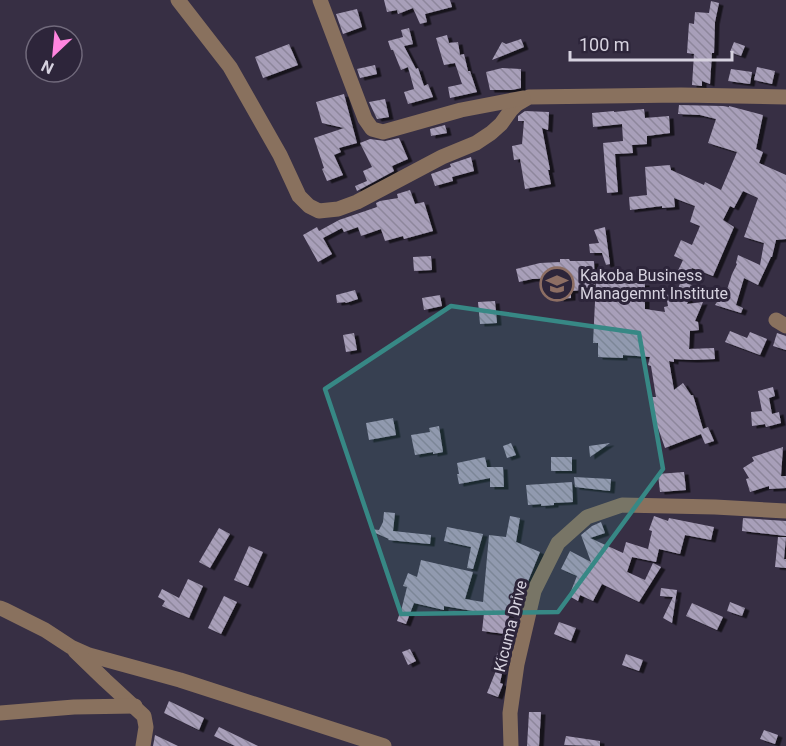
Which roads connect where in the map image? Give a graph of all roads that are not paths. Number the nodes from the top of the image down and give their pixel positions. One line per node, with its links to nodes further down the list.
1 (178, 0): 3 (street)
2 (320, 0): 3 (street)
3 (529, 97): 4 (street)
4 (786, 97)
5 (786, 511): 12 (street, Kicuma Drive)
6 (0, 608): 7 (street)
7 (71, 647): 8 (street); 11 (street)
8 (135, 706): 9 (street); 10 (street)
9 (0, 713)
10 (143, 746)
11 (384, 746)
12 (511, 746)

